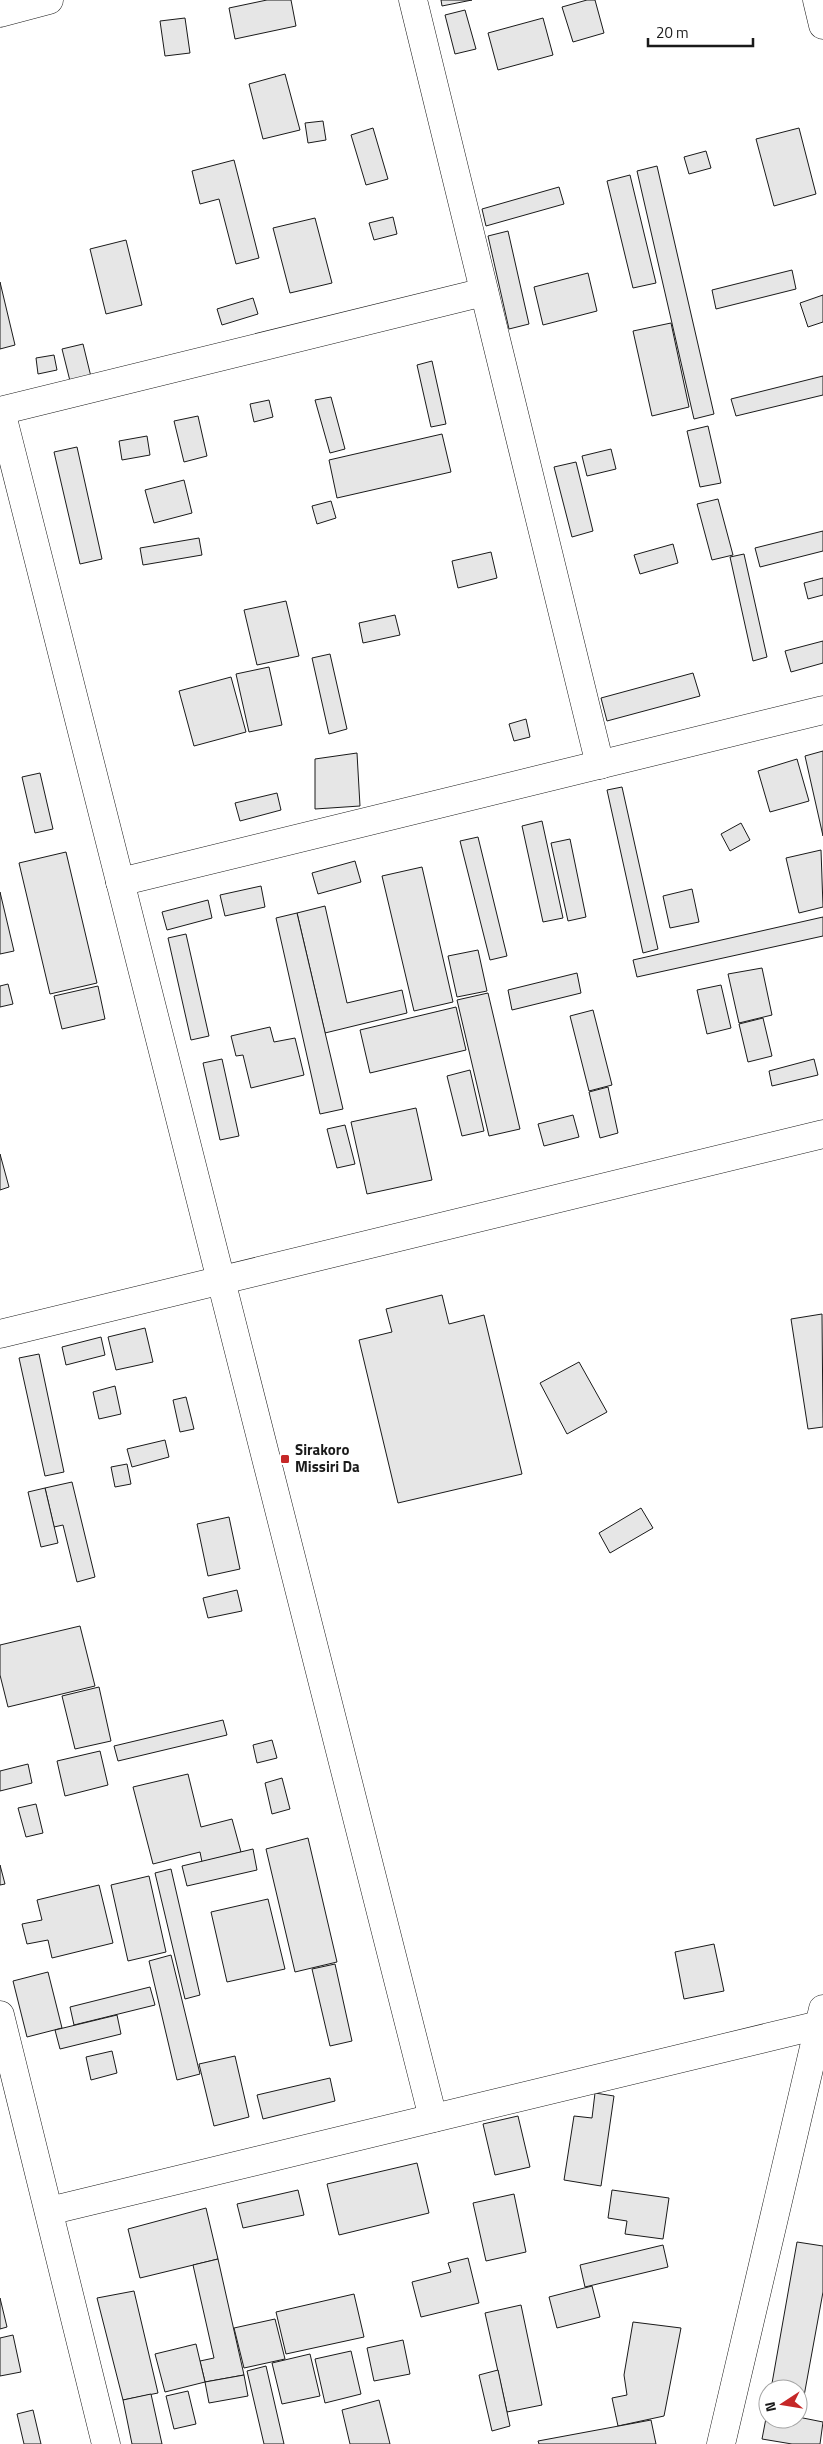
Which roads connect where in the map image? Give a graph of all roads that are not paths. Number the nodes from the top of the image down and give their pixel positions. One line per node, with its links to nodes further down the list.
1 (49, 0): 4 (street)
2 (413, 0): 6 (street)
3 (817, 0): 5 (street)
4 (0, 13)
5 (823, 25)
6 (484, 292): 7 (street); 9 (street)
7 (1, 411): 10 (street)
8 (823, 710): 9 (street)
9 (600, 765): 10 (street)
10 (120, 882): 12 (street)
11 (823, 1134): 12 (street)
12 (221, 1281): 13 (street); 16 (street)
13 (0, 1334)
14 (0, 2015): 17 (street)
15 (821, 2017): 16 (street); 19 (street)
16 (432, 2118): 17 (street)
17 (49, 2211): 18 (street)
18 (106, 2444)
19 (720, 2444)

